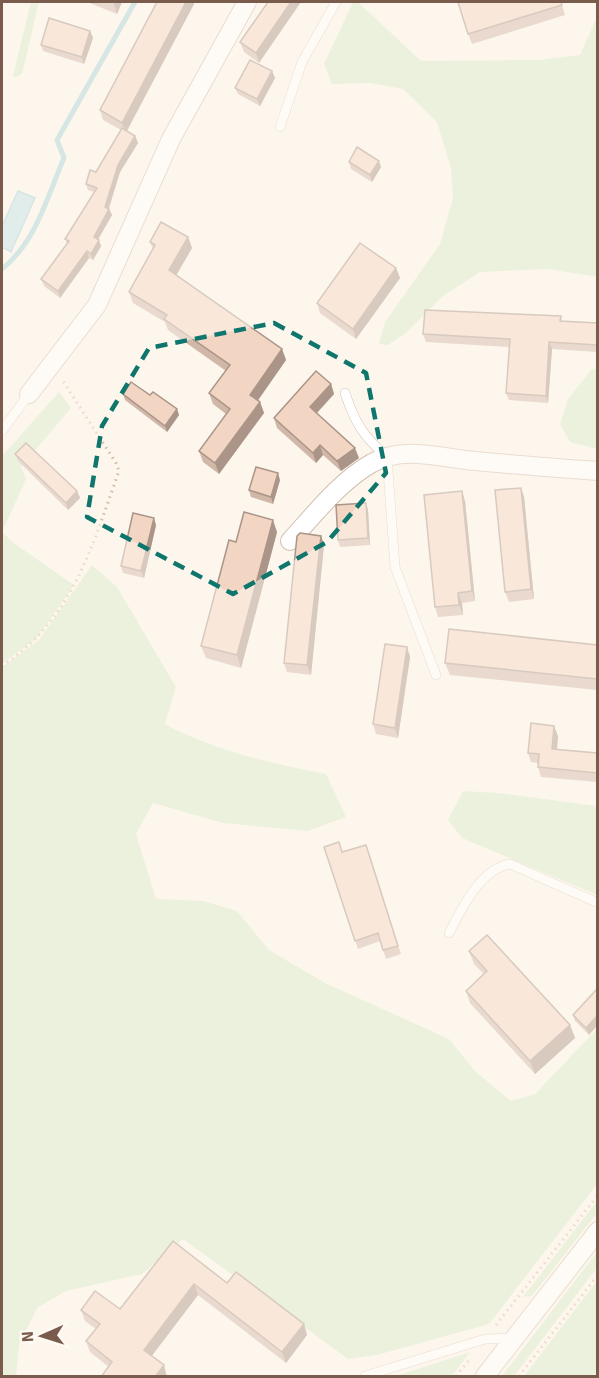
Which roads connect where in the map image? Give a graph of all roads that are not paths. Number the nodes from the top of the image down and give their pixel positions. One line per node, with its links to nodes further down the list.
1 (247, 2): 5 (street)
2 (336, 2): 3 (lane)
3 (280, 127)
4 (345, 393): 7 (lane)
5 (29, 394): 6 (lane)
6 (2, 431)
7 (387, 457): 8 (street); 9 (street); 10 (lane)
8 (597, 471)
9 (290, 541)
10 (436, 675)
11 (597, 903): 12 (lane)
12 (449, 933)
13 (597, 1231): 14 (street)
14 (514, 1338): 15 (lane); 16 (street)
15 (365, 1377)
16 (485, 1377)

